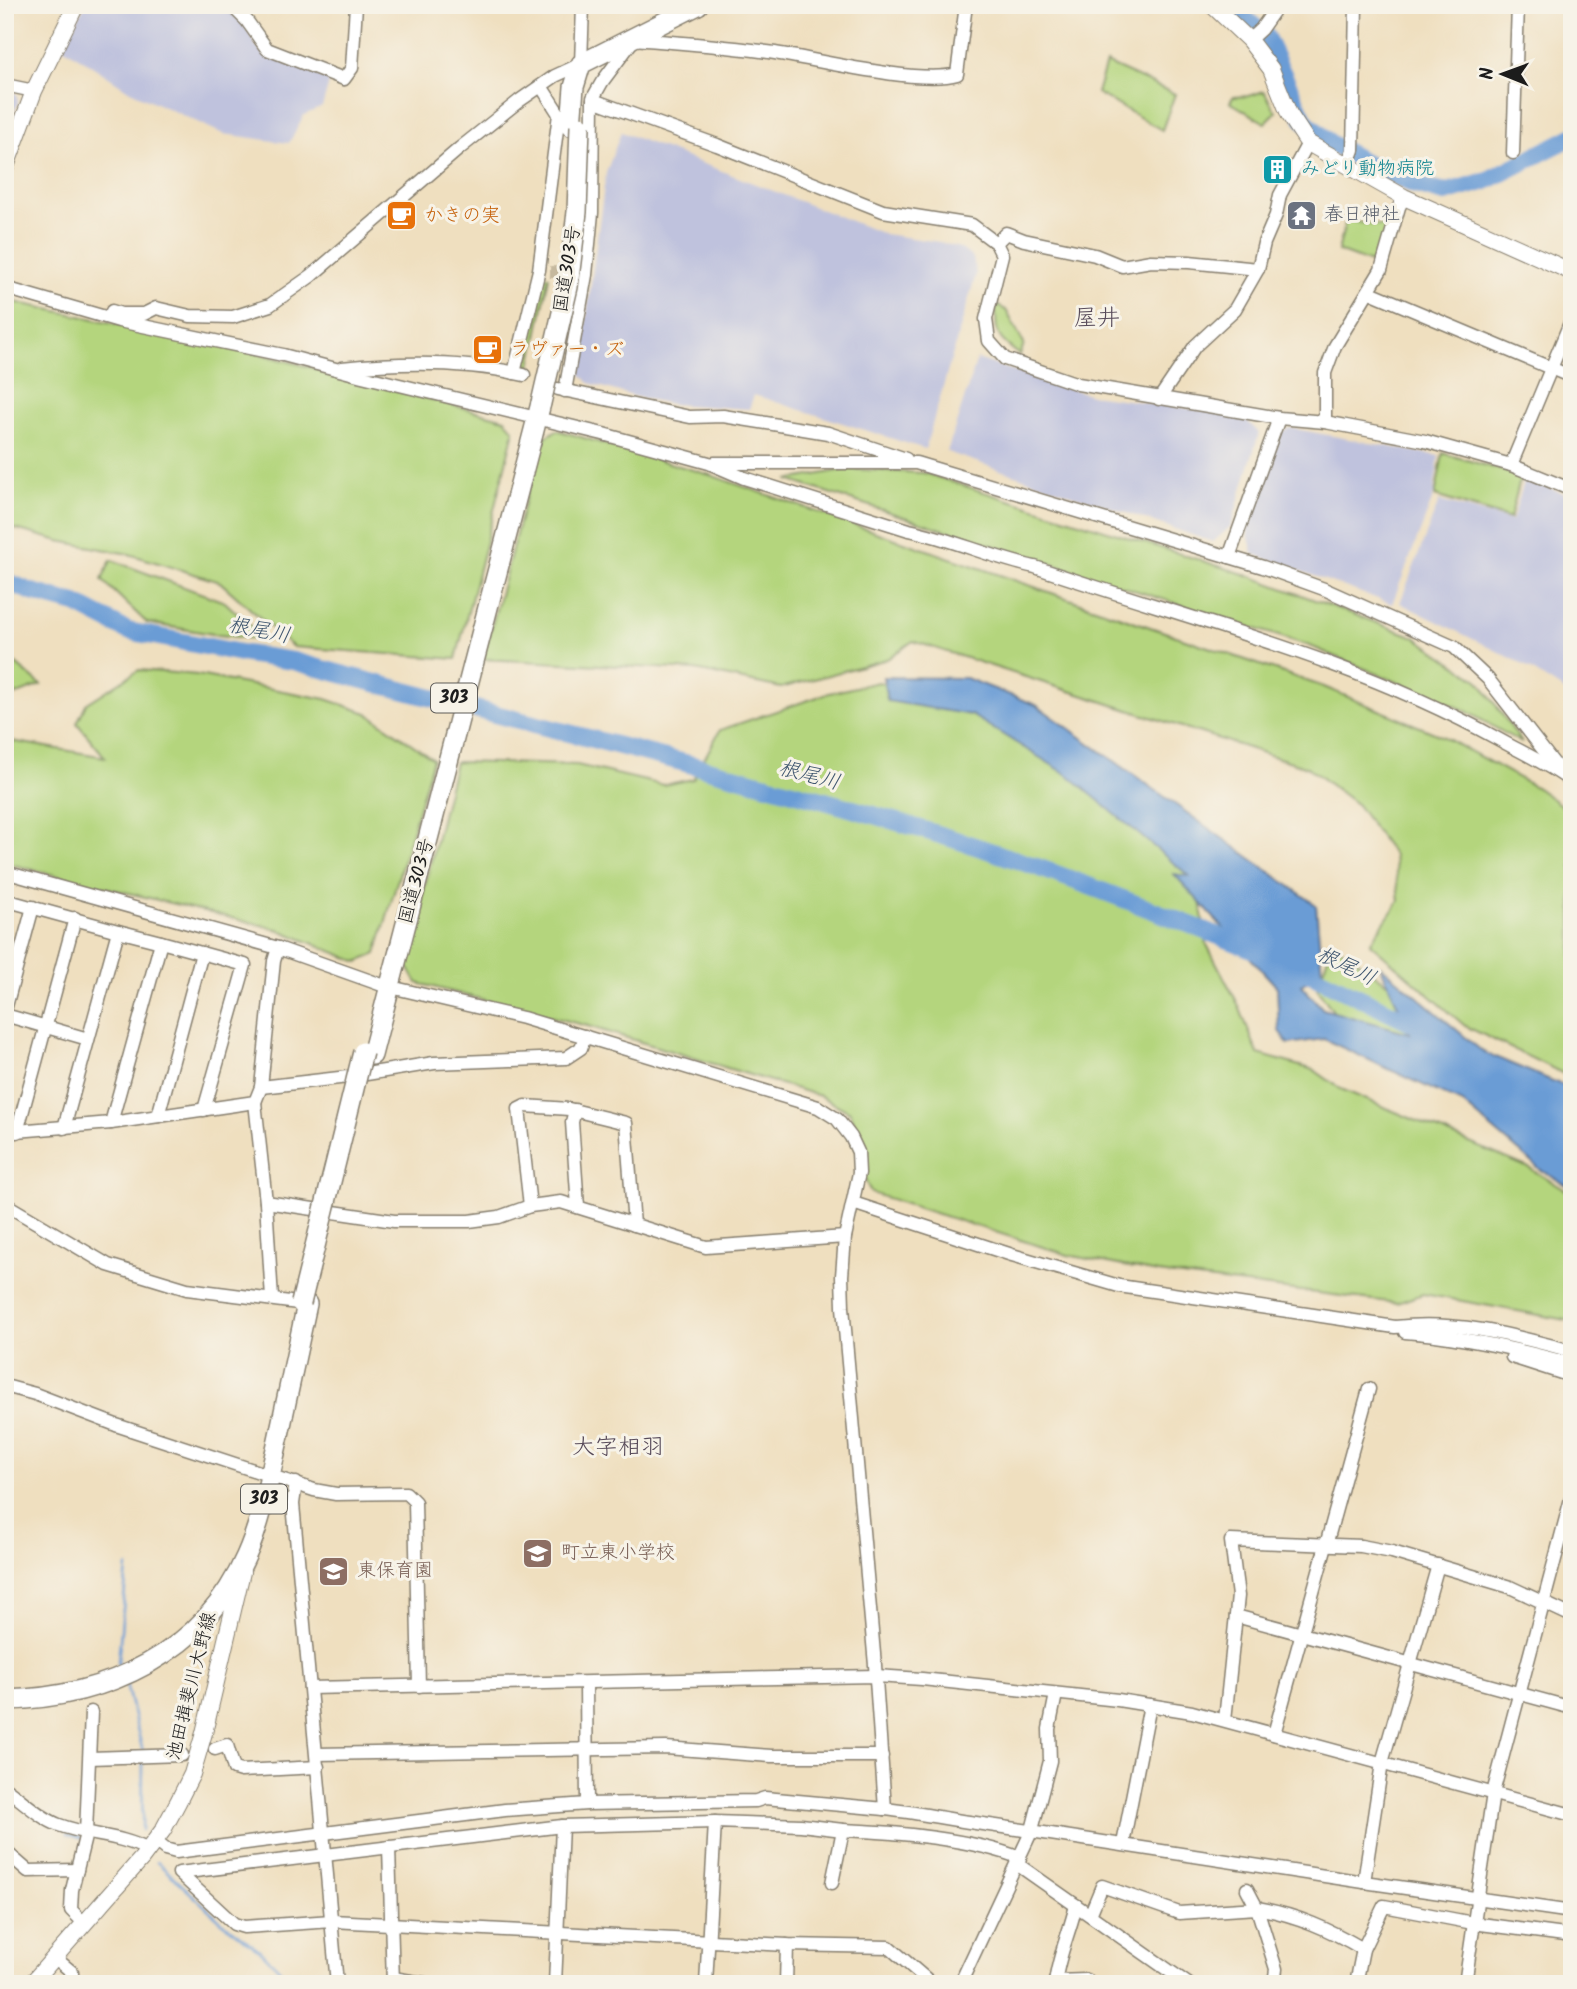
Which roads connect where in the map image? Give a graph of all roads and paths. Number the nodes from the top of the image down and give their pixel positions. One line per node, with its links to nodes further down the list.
1 (76, 5): 16 (main road)
2 (231, 5): 3 (street)
3 (356, 5)
4 (583, 5): 13 (street)
5 (698, 5): 12 (highway)
6 (966, 5): 12 (street)
7 (1212, 5): 11 (main road)
8 (1278, 5): 11 (street)
9 (1356, 5): 20 (street)
10 (1518, 5): 19 (street)
11 (1255, 34): 18 (main road)
12 (634, 39): 13 (highway); 17 (street)
13 (581, 64): 15 (street); 35 (highway, 国道303号 / 303, bridge)
14 (5, 85): 16 (street)
15 (541, 86): 26 (street); 30 (street)
16 (34, 91): 21 (main road)
17 (593, 100): 23 (street); 33 (street)
18 (1308, 143): 20 (main road); 24 (street)
19 (1513, 153)
20 (1347, 165): 22 (main road)
21 (5, 169)
22 (1404, 197): 25 (main road); 27 (street)
23 (996, 243): 24 (street); 34 (street)
24 (1258, 269): 34 (street)
25 (1572, 272)
26 (5, 286): 30 (street)
27 (1370, 292): 29 (street); 37 (street)
28 (1572, 317): 29 (street)
29 (1550, 368): 31 (street); 40 (street)
30 (335, 369): 35 (street)
31 (1572, 377)
32 (537, 381): 33 (street)
33 (565, 391): 39 (street)
34 (1159, 399): 36 (street)
35 (532, 417): 38 (street); 52 (highway, 国道303号 / 303)
36 (1279, 418): 37 (street); 42 (street)
37 (1325, 422): 40 (street)
38 (709, 463): 39 (street); 43 (street)
39 (916, 463): 42 (street)
40 (1511, 465): 41 (street)
41 (1572, 490)
42 (1229, 557): 43 (street)
43 (1567, 779)
44 (5, 872): 50 (street)
45 (5, 900): 46 (street)
46 (33, 907): 47 (street); 53 (street)
47 (75, 918): 48 (street); 54 (street)
48 (118, 931): 49 (street); 56 (street)
49 (161, 942): 51 (street); 62 (street)
50 (278, 948): 52 (street); 57 (street)
51 (202, 953): 59 (street); 61 (street)
52 (388, 977): 55 (street); 73 (highway, 国道303号 / 303)
53 (5, 1012): 54 (street)
54 (45, 1026): 56 (street); 64 (street)
55 (584, 1036): 57 (street); 66 (street)
56 (88, 1039): 63 (street)
57 (261, 1087): 58 (street)
58 (255, 1102): 59 (street); 65 (street)
59 (204, 1110): 61 (street)
60 (575, 1110): 68 (street); 69 (street); 70 (street)
61 (158, 1116): 62 (street)
62 (111, 1123): 63 (street)
63 (64, 1128): 64 (street)
64 (11, 1132)
65 (266, 1202): 68 (street); 72 (street)
66 (853, 1203): 71 (street); 74 (street)
67 (5, 1205): 72 (street)
68 (530, 1206): 69 (street)
69 (578, 1207): 70 (street)
70 (634, 1225): 71 (street)
71 (845, 1237): 94 (street)
72 (272, 1299): 73 (street)
73 (304, 1304): 81 (highway, 国道303号 / 303)
74 (1395, 1327): 75 (street); 76 (street)
75 (1490, 1345): 77 (street); 78 (street)
76 (1572, 1351)
77 (1572, 1364)
78 (1572, 1380)
79 (5, 1386): 81 (street)
80 (1369, 1389): 85 (street)
81 (266, 1474): 82 (street); 86 (highway, 国道303号 / 303); 92 (highway, 国道303号 / 303)
82 (296, 1483): 96 (street); 97 (street)
83 (1572, 1495): 84 (street)
84 (1569, 1516): 88 (street)
85 (1326, 1545): 87 (street); 89 (street); 91 (street)
86 (247, 1556): 92 (highway, 国道303号 / 303); 125 (main road, 池田揖斐川大野線)
87 (1438, 1565): 88 (street); 93 (street)
88 (1545, 1603): 90 (street); 98 (street)
89 (1236, 1616): 91 (street); 104 (street)
90 (1572, 1616)
91 (1302, 1633): 93 (street); 105 (street)
92 (156, 1658): 100 (highway, 国道303号 / 303)
93 (1411, 1662): 98 (street); 112 (street)
94 (876, 1676): 95 (street); 99 (street); 109 (street)
95 (586, 1683): 96 (street); 107 (street)
96 (419, 1686): 97 (street)
97 (310, 1688): 111 (street)
98 (1521, 1693): 102 (street); 114 (street)
99 (1056, 1694): 101 (street); 121 (street)
100 (5, 1700)
101 (1150, 1704): 104 (street); 124 (street)
102 (1572, 1708)
103 (91, 1712): 110 (street)
104 (1225, 1720): 105 (street)
105 (1274, 1734): 112 (street)
106 (215, 1749): 111 (street)
107 (586, 1749): 109 (street); 111 (street); 115 (street)
108 (182, 1755): 110 (street)
109 (882, 1756): 116 (street)
110 (90, 1758): 122 (street)
111 (318, 1760): 123 (street)
112 (1382, 1763): 114 (street); 131 (street)
113 (5, 1788): 122 (street)
114 (1493, 1793): 117 (street); 134 (street)
115 (587, 1804): 116 (street); 123 (street)
116 (885, 1809): 121 (street)
117 (1572, 1815)
118 (715, 1822): 119 (street); 120 (street); 145 (street)
119 (562, 1826): 126 (street); 143 (street)
120 (843, 1830): 129 (street); 132 (street)
121 (1032, 1830): 124 (street); 129 (street)
122 (86, 1833): 125 (street); 130 (street)
123 (324, 1833): 125 (street); 128 (street)
124 (1123, 1844): 131 (street)
125 (151, 1846): 140 (main road, 池田揖斐川大野線)
126 (389, 1847): 128 (street); 142 (street)
127 (5, 1851): 130 (street)
128 (326, 1854): 139 (street); 139 (street)
129 (1019, 1861): 135 (street); 159 (street)
130 (77, 1870): 140 (street)
131 (1364, 1882): 134 (street)
132 (832, 1883)
133 (1247, 1889): 136 (street)
134 (1477, 1899): 137 (street); 141 (street)
135 (1076, 1905): 138 (street); 150 (street)
136 (1258, 1909): 138 (street); 147 (street); 162 (street)
137 (1572, 1912)
138 (1090, 1915): 161 (street)
139 (332, 1921): 142 (street); 153 (street)
140 (84, 1923): 148 (main road, 池田揖斐川大野線)
141 (1474, 1923): 144 (street); 147 (street); 164 (street)
142 (392, 1924): 143 (street); 149 (street)
143 (558, 1932): 145 (street); 155 (street)
144 (1572, 1936)
145 (709, 1940): 146 (street); 156 (street)
146 (787, 1945): 157 (street); 158 (street)
147 (1363, 1950): 163 (street)
148 (54, 1957): 151 (main road, 池田揖斐川大野線); 152 (street)
149 (393, 1981): 154 (street)
150 (1055, 1983): 160 (street)
151 (31, 1984)
152 (72, 1984)
153 (337, 1984)
154 (429, 1984)
155 (555, 1984)
156 (706, 1984)
157 (786, 1984)
158 (932, 1984)
159 (960, 1984)
160 (1093, 1984)
161 (1188, 1984)
162 (1274, 1984)
163 (1356, 1984)
164 (1465, 1984)

